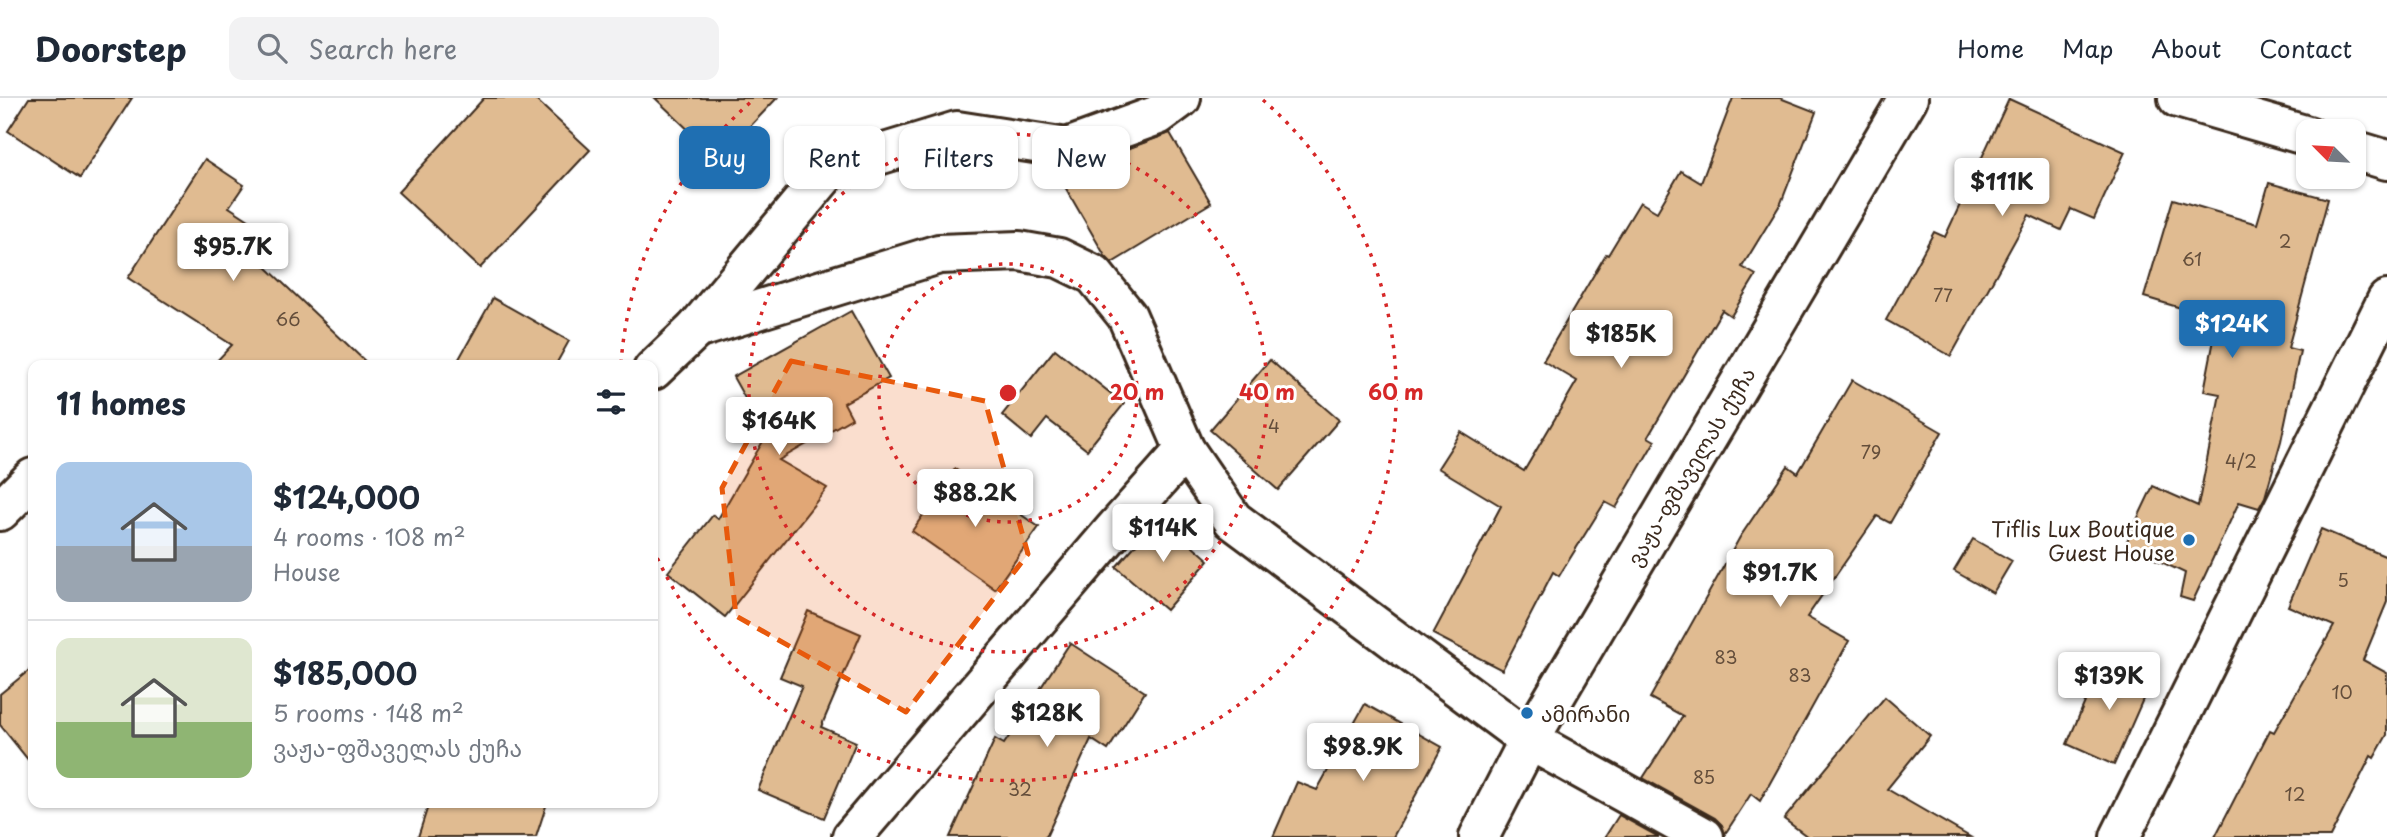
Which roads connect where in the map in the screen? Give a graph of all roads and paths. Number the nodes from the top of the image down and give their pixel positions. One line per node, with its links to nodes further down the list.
1 (1181, 98): 8 (street)
2 (1908, 98): 13 (street, ვაჟა-ფშაველას ქუჩა)
3 (2178, 98): 4 (street)
4 (2296, 132)
5 (2366, 154): 6 (street)
6 (2387, 160)
7 (2387, 300): 17 (street)
8 (696, 329): 9 (street); 10 (street)
9 (658, 365)
10 (1185, 450): 13 (street); 14 (street)
11 (28, 483): 12 (street)
12 (0, 511)
13 (1529, 740): 15 (street, ვაჟა-ფშაველას ქუჩა); 16 (street)
14 (852, 837)
15 (1479, 837)
16 (1704, 837)
17 (2120, 837)

